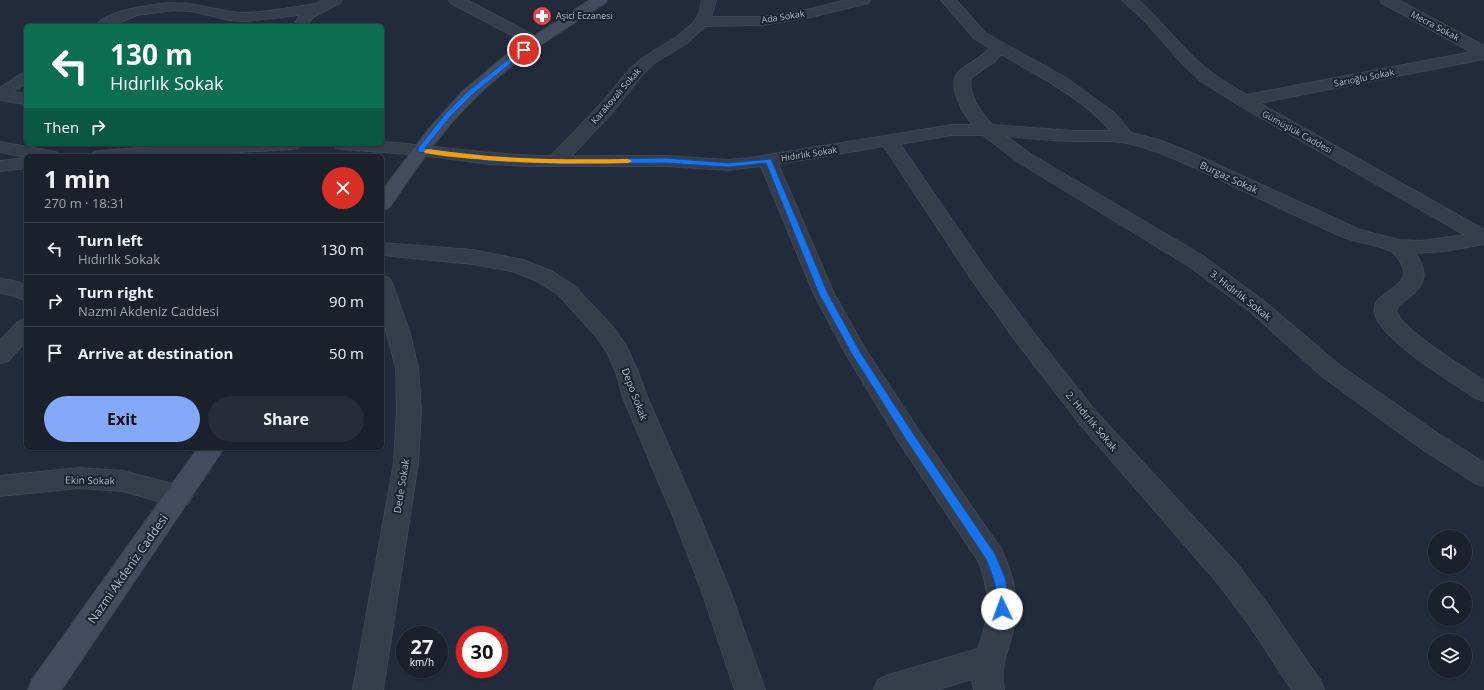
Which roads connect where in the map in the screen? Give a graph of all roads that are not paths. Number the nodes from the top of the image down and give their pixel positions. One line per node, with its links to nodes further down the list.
1 (335, 0): 10 (street)
2 (456, 0): 14 (street)
3 (600, 0): 14 (street)
4 (709, 0): 11 (street, Karakovalı Sokak)
5 (864, 0): 11 (street, Ada Sokak)
6 (948, 0): 15 (street)
7 (1129, 0): 20 (street, Gümüşlük Caddesi)
8 (1387, 0): 16 (street, Mecra Sokak)
9 (170, 7): 10 (street); 12 (lane)
10 (319, 8): 13 (street)
11 (702, 22): 33 (street, Karakovalı Sokak)
12 (106, 24)
13 (301, 24)
14 (535, 42): 28 (street)
15 (998, 47): 21 (street); 22 (street)
16 (1484, 53): 20 (street, Sarıoğlu Sokak)
17 (24, 78): 18 (lane)
18 (0, 94): 19 (street)
19 (24, 99)
20 (1243, 101): 37 (street, Gümüşlük Caddesi)
21 (987, 130): 22 (street, Hıdırlık Sokak); 23 (street, Hıdırlık Sokak); 47 (street, 3. Hıdırlık Sokak)
22 (1125, 137): 38 (street, Burgaz Sokak)
23 (889, 141): 32 (street, Hıdırlık Sokak); 56 (street, 2. Hıdırlık Sokak)
24 (142, 146): 29 (street)
25 (252, 146): 29 (street)
26 (368, 146): 28 (street, Hıdırlık Sokak)
27 (0, 147): 30 (street)
28 (420, 150): 33 (street, Hıdırlık Sokak); 36 (street)
29 (153, 151): 31 (street)
30 (39, 154)
31 (121, 154)
32 (768, 160): 33 (street, Hıdırlık Sokak); 50 (street)
33 (555, 162)
34 (24, 163): 35 (street)
35 (0, 166)
36 (384, 201)
37 (1484, 238): 38 (street, Burgaz Sokak)
38 (1399, 246): 45 (street)
39 (384, 249): 53 (street, Depo Sokak)
40 (0, 286): 42 (street)
41 (384, 289): 52 (street, Dede Sokak)
42 (24, 292)
43 (24, 329): 44 (street)
44 (0, 355)
45 (1484, 392)
46 (211, 450): 49 (street, Nazmi Akdeniz Caddesi)
47 (1484, 476)
48 (0, 486): 49 (street, Ekin Sokak)
49 (179, 496): 51 (street, Nazmi Akdeniz Caddesi)
50 (988, 660): 54 (street); 55 (street)
51 (43, 690)
52 (368, 690)
53 (750, 690)
54 (889, 690)
55 (989, 690)
56 (1309, 690)

